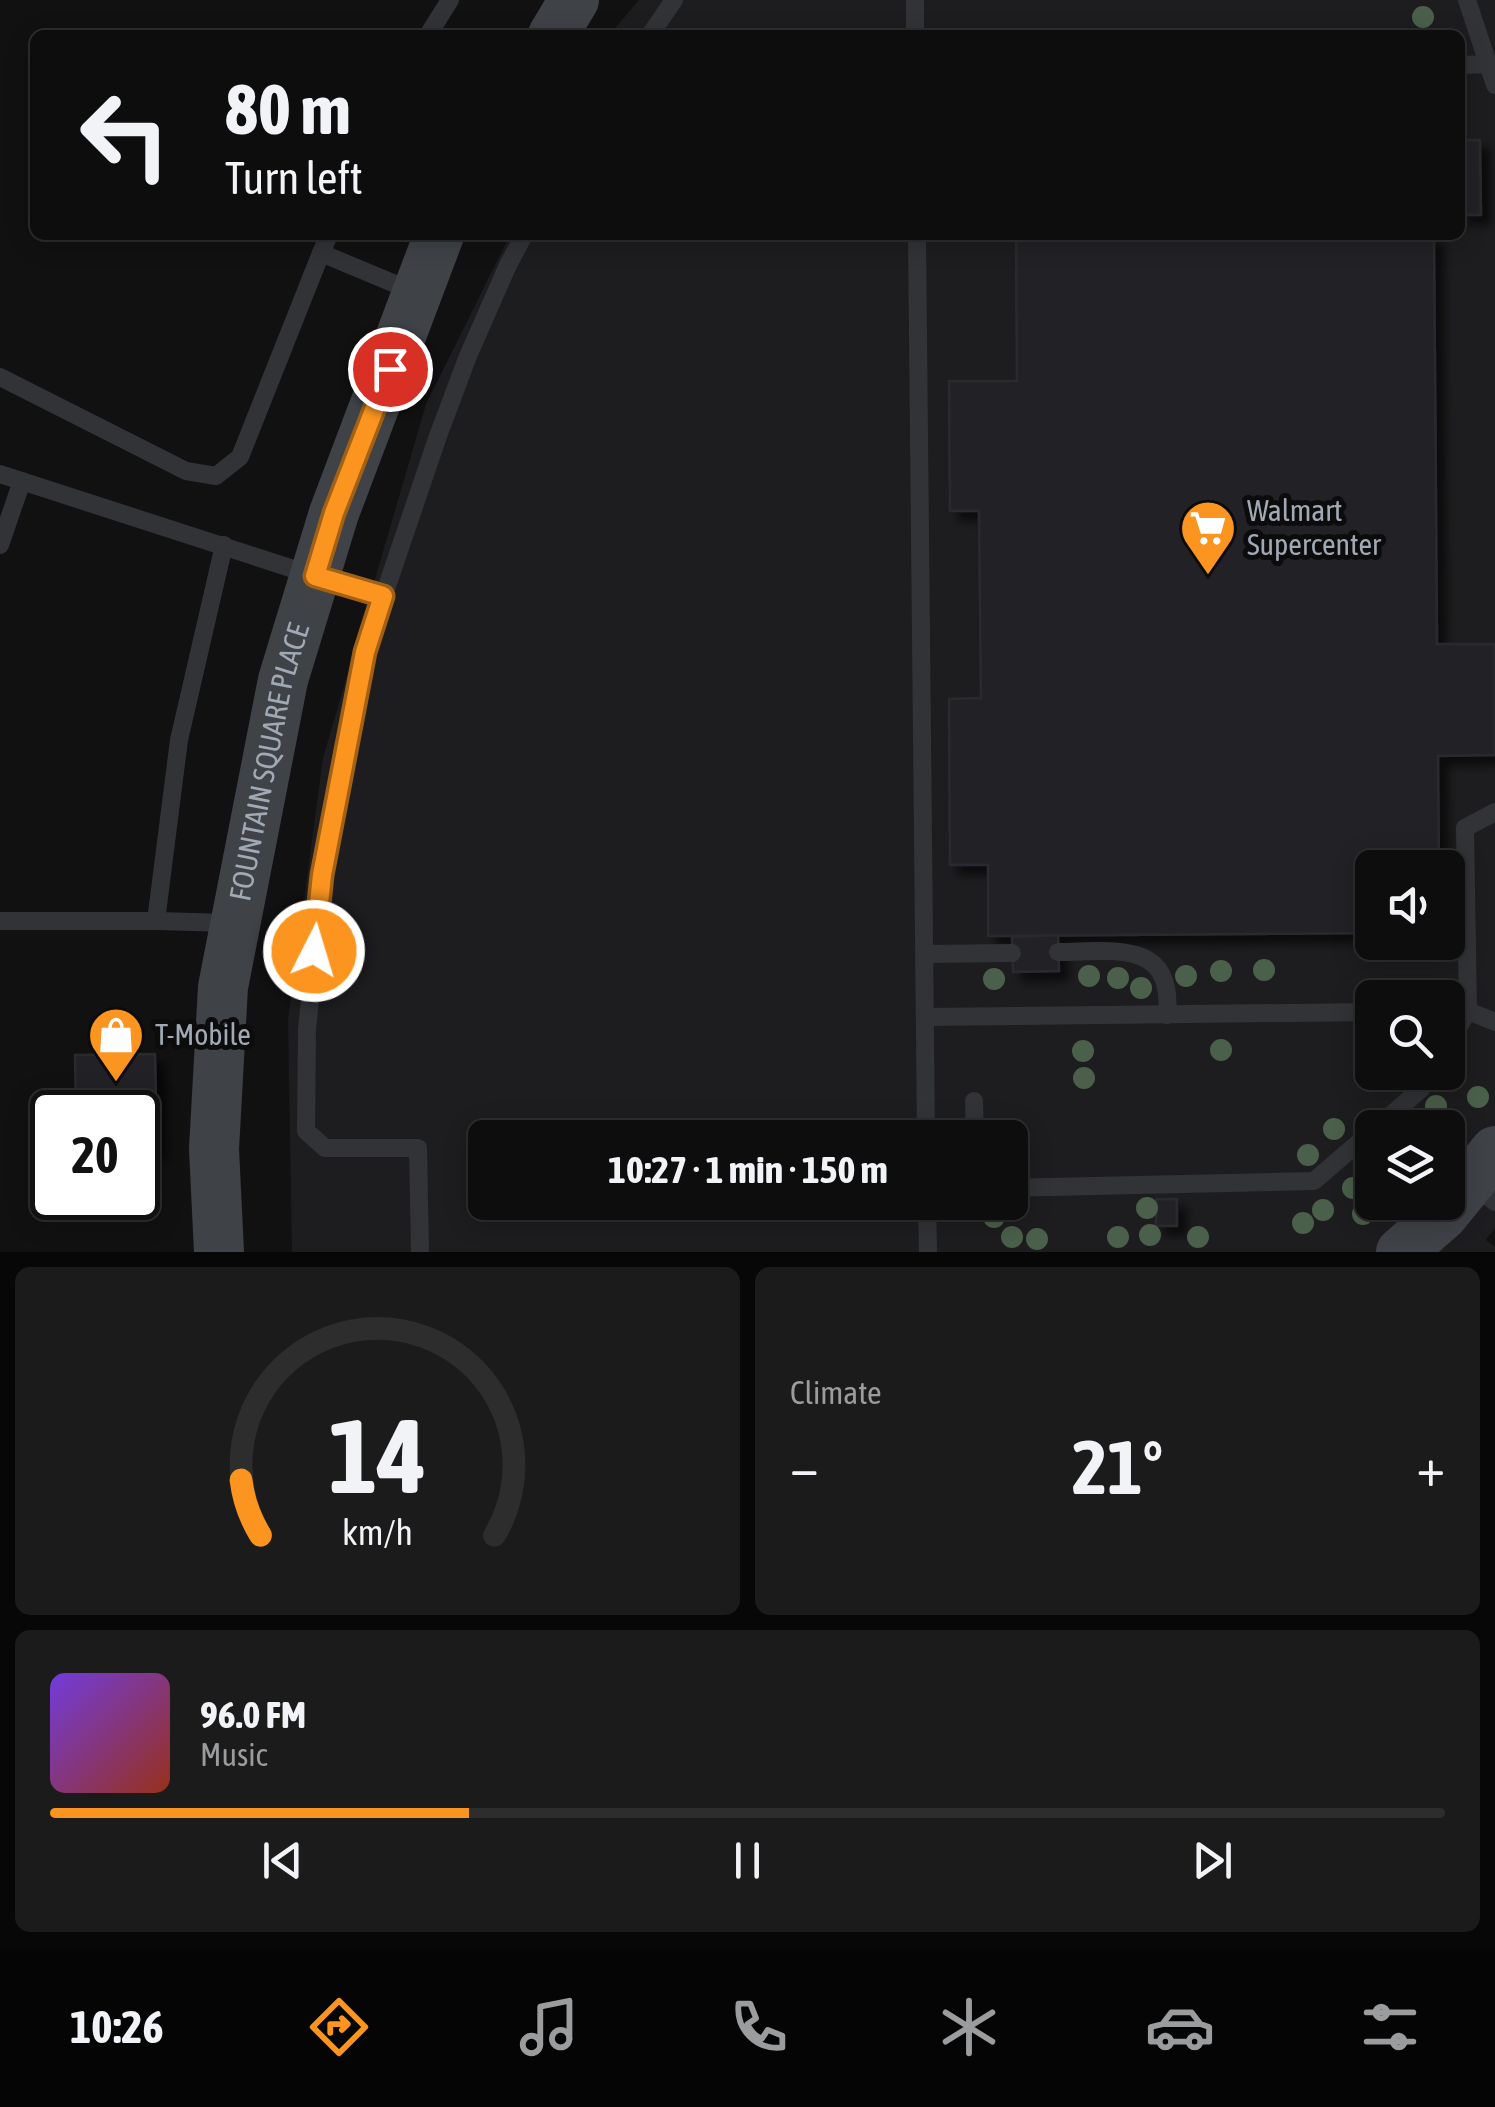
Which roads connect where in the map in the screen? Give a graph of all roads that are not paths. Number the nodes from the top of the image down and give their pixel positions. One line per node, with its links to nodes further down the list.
1 (450, 0): 6 (lane)
2 (574, 0): 7 (street)
3 (674, 0): 8 (lane)
4 (915, 0): 9 (lane)
5 (1467, 0): 11 (lane)
6 (431, 30)
7 (556, 30)
8 (653, 30)
9 (915, 30)
10 (1465, 65): 11 (lane)
11 (1493, 65): 12 (lane)
12 (1495, 84)
13 (327, 240): 17 (lane)
14 (436, 240): 18 (street, FOUNTAIN SQUARE PLACE)
15 (521, 240): 25 (lane)
16 (917, 240): 32 (lane)
17 (321, 253): 18 (lane); 19 (lane)
18 (417, 293): 24 (street, FOUNTAIN SQUARE PLACE)
19 (0, 378)
20 (0, 474): 21 (lane)
21 (22, 481): 22 (lane); 23 (lane)
22 (0, 545)
23 (224, 546): 24 (lane); 28 (lane)
24 (315, 576): 25 (lane); 29 (street, FOUNTAIN SQUARE PLACE)
25 (383, 596): 49 (lane)
26 (1495, 812): 33 (lane)
27 (0, 921): 28 (lane)
28 (156, 921): 29 (lane)
29 (237, 924): 48 (street, FOUNTAIN SQUARE PLACE)
30 (1012, 952): 32 (lane)
31 (1058, 952): 35 (lane)
32 (925, 954): 37 (lane)
33 (1468, 1011): 36 (lane); 38 (lane)
34 (1355, 1012): 35 (lane)
35 (1168, 1015): 37 (lane)
36 (1465, 1016)
37 (926, 1018): 42 (lane)
38 (1495, 1022)
39 (1420, 1090): 41 (lane)
40 (974, 1101): 43 (lane)
41 (1396, 1110)
42 (926, 1120)
43 (975, 1120)
44 (1355, 1145): 46 (lane)
45 (1487, 1178): 51 (street)
46 (1028, 1188)
47 (927, 1220): 50 (lane)
48 (218, 1252)
49 (420, 1252)
50 (928, 1252)
51 (1401, 1252)

